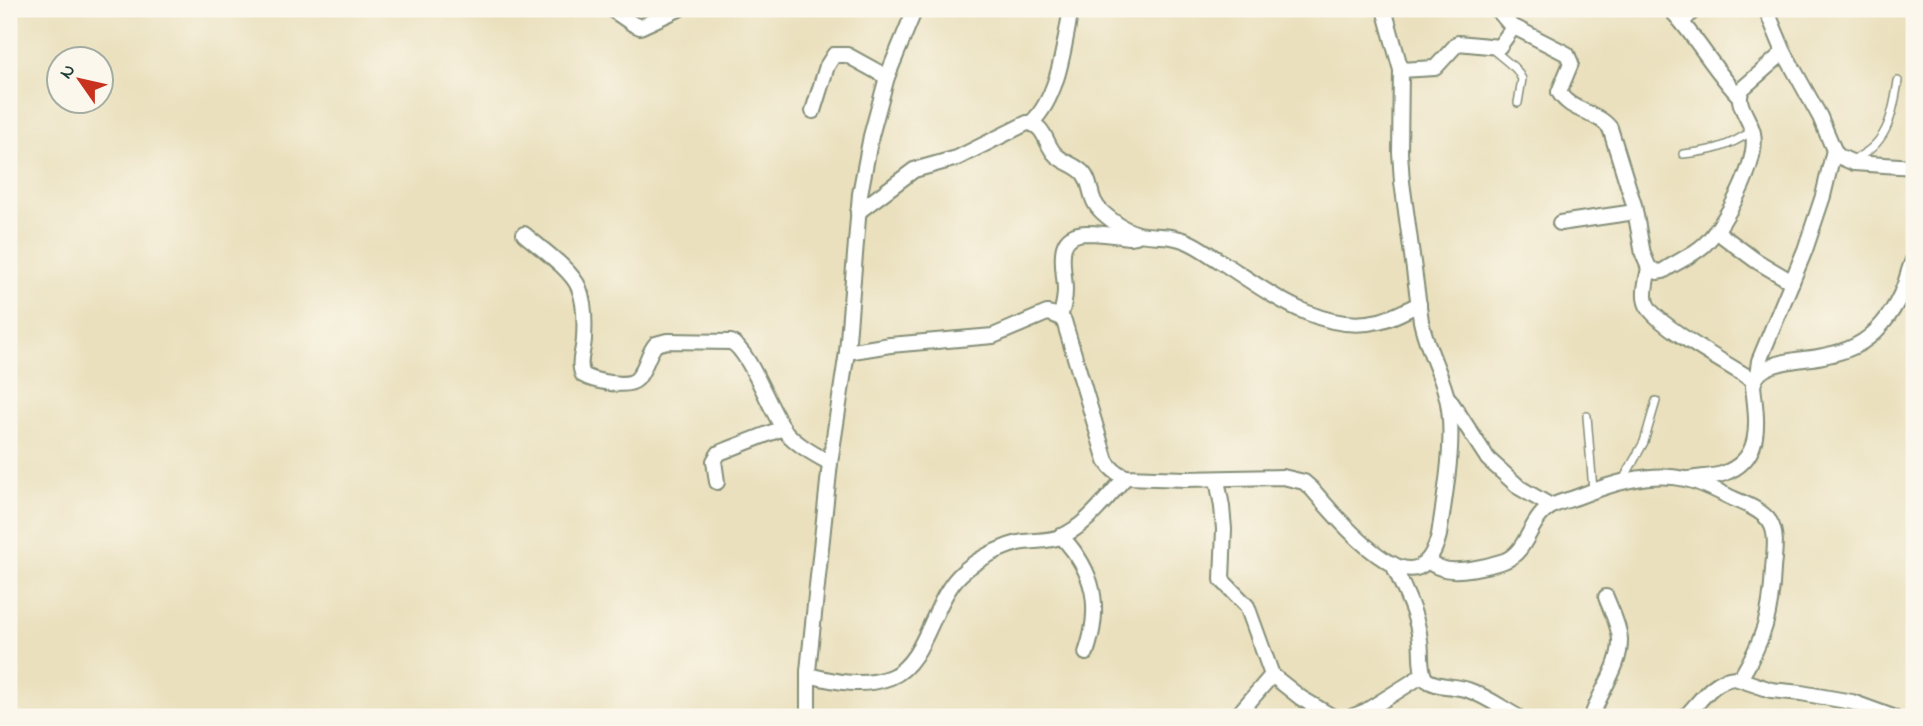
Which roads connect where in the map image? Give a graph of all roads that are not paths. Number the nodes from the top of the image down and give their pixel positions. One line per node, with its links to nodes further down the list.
1 (611, 9): 2 (street)
2 (679, 9)
3 (915, 9): 15 (street)
4 (1071, 9): 20 (street)
5 (1384, 9): 14 (street)
6 (1497, 9): 11 (street)
7 (1670, 9): 10 (street)
8 (1695, 9): 10 (street)
9 (1766, 9): 13 (street)
10 (1682, 22): 17 (street)
11 (1513, 28): 12 (street); 27 (street)
12 (1490, 47): 14 (street); 18 (lane)
13 (1784, 52): 17 (street); 22 (street)
14 (1401, 70): 35 (street)
15 (887, 77): 19 (street); 26 (street)
16 (1898, 81): 24 (lane)
17 (1739, 96): 21 (street)
18 (1518, 103)
19 (813, 111)
20 (1031, 123): 26 (street); 31 (street)
21 (1753, 131): 23 (lane); 29 (street)
22 (1834, 150): 24 (street); 34 (street)
23 (1683, 154)
24 (1847, 161): 25 (street)
25 (1914, 167)
26 (858, 212): 37 (street)
27 (1635, 212): 28 (street); 33 (street)
28 (1560, 223)
29 (1716, 231): 33 (street); 34 (street)
30 (524, 234): 42 (street)
31 (1139, 234): 35 (street); 36 (street)
32 (1914, 258): 38 (street)
33 (1649, 268): 38 (street)
34 (1792, 282): 38 (street)
35 (1419, 304): 39 (street)
36 (1060, 317): 37 (street); 44 (street)
37 (847, 352): 43 (street)
38 (1755, 378): 46 (street)
39 (1446, 395): 50 (street); 52 (street)
40 (1656, 401): 48 (lane)
41 (1587, 415): 49 (lane)
42 (783, 428): 43 (street); 47 (street)
43 (830, 463): 58 (street)
44 (1126, 477): 45 (street); 51 (street)
45 (1217, 479): 53 (street); 56 (street)
46 (1688, 479): 48 (street); 59 (street)
47 (717, 482)
48 (1622, 482): 49 (street)
49 (1593, 491): 50 (street)
50 (1550, 506): 52 (street)
51 (1061, 536): 55 (street); 58 (street)
52 (1427, 561): 53 (street)
53 (1393, 564): 57 (street)
54 (1606, 597): 65 (street)
55 (1086, 653)
56 (1272, 675): 61 (street); 62 (street)
57 (1423, 675): 63 (street); 64 (street)
58 (808, 676): 60 (street)
59 (1740, 679): 66 (street); 67 (street)
60 (808, 717)
61 (1236, 717)
62 (1333, 717)
63 (1351, 717)
64 (1518, 717)
65 (1592, 717)
66 (1685, 717)
67 (1893, 717)

